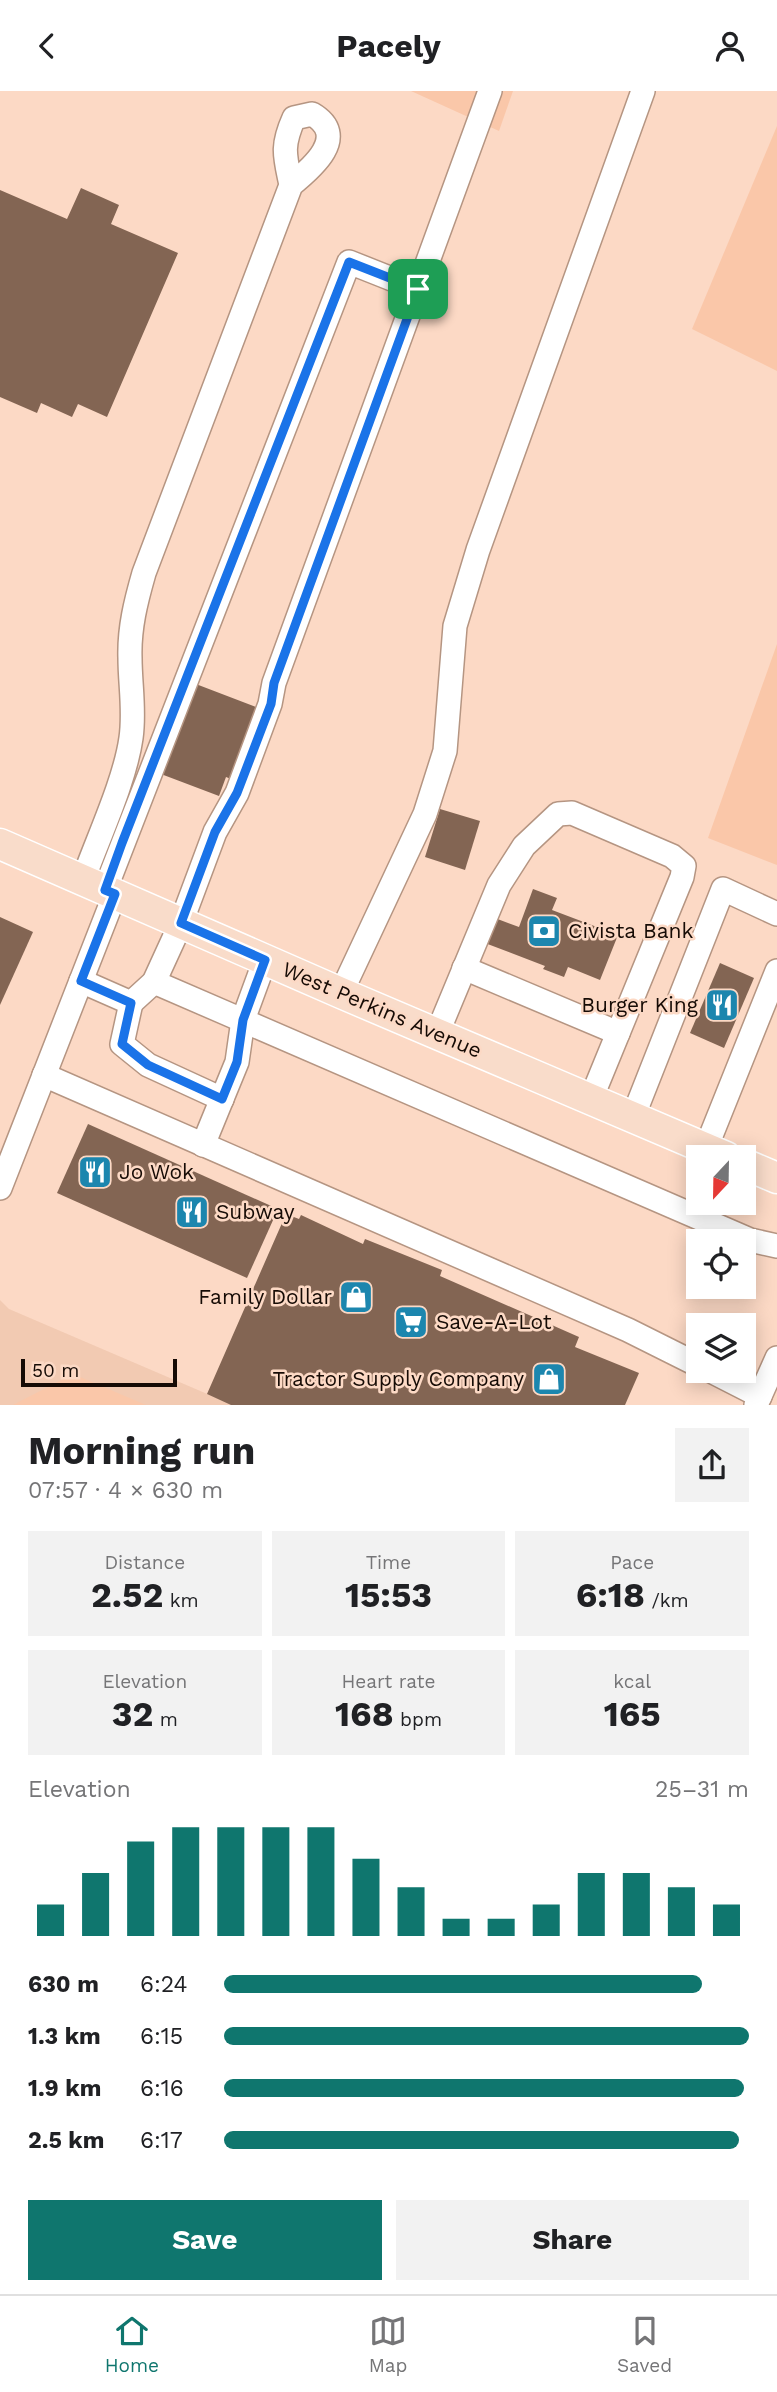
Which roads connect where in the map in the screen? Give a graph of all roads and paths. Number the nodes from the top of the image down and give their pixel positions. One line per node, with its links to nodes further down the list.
1 (490, 91): 4 (street)
2 (643, 91): 14 (street)
3 (291, 185): 6 (street)
4 (418, 289): 6 (street); 8 (street)
5 (0, 844): 6 (main road, West Perkins Avenue)
6 (101, 888): 8 (main road, West Perkins Avenue); 12 (street)
7 (777, 914): 22 (street)
8 (181, 923): 9 (main road, West Perkins Avenue); 13 (street)
9 (265, 960): 14 (main road, West Perkins Avenue); 16 (street)
10 (464, 968): 17 (street); 17 (street); 18 (street)
11 (777, 971): 25 (street)
12 (81, 981): 15 (street); 19 (street)
13 (154, 982): 15 (street); 16 (street)
14 (341, 993): 18 (main road, West Perkins Avenue)
15 (131, 1003): 20 (street)
16 (243, 1020): 20 (street); 29 (street)
17 (618, 1033): 21 (street)
18 (437, 1034): 21 (main road, West Perkins Avenue)
19 (44, 1075): 23 (street); 28 (street)
20 (222, 1099): 23 (street)
21 (591, 1099): 22 (main road, West Perkins Avenue)
22 (633, 1117): 24 (main road, West Perkins Avenue)
23 (203, 1145): 31 (street)
24 (698, 1145)
25 (719, 1145)
26 (756, 1169): 27 (main road)
27 (777, 1178)
28 (0, 1188)
29 (777, 1245)
30 (777, 1358): 33 (street)
31 (686, 1359)
32 (730, 1383): 33 (street)
33 (758, 1401)

